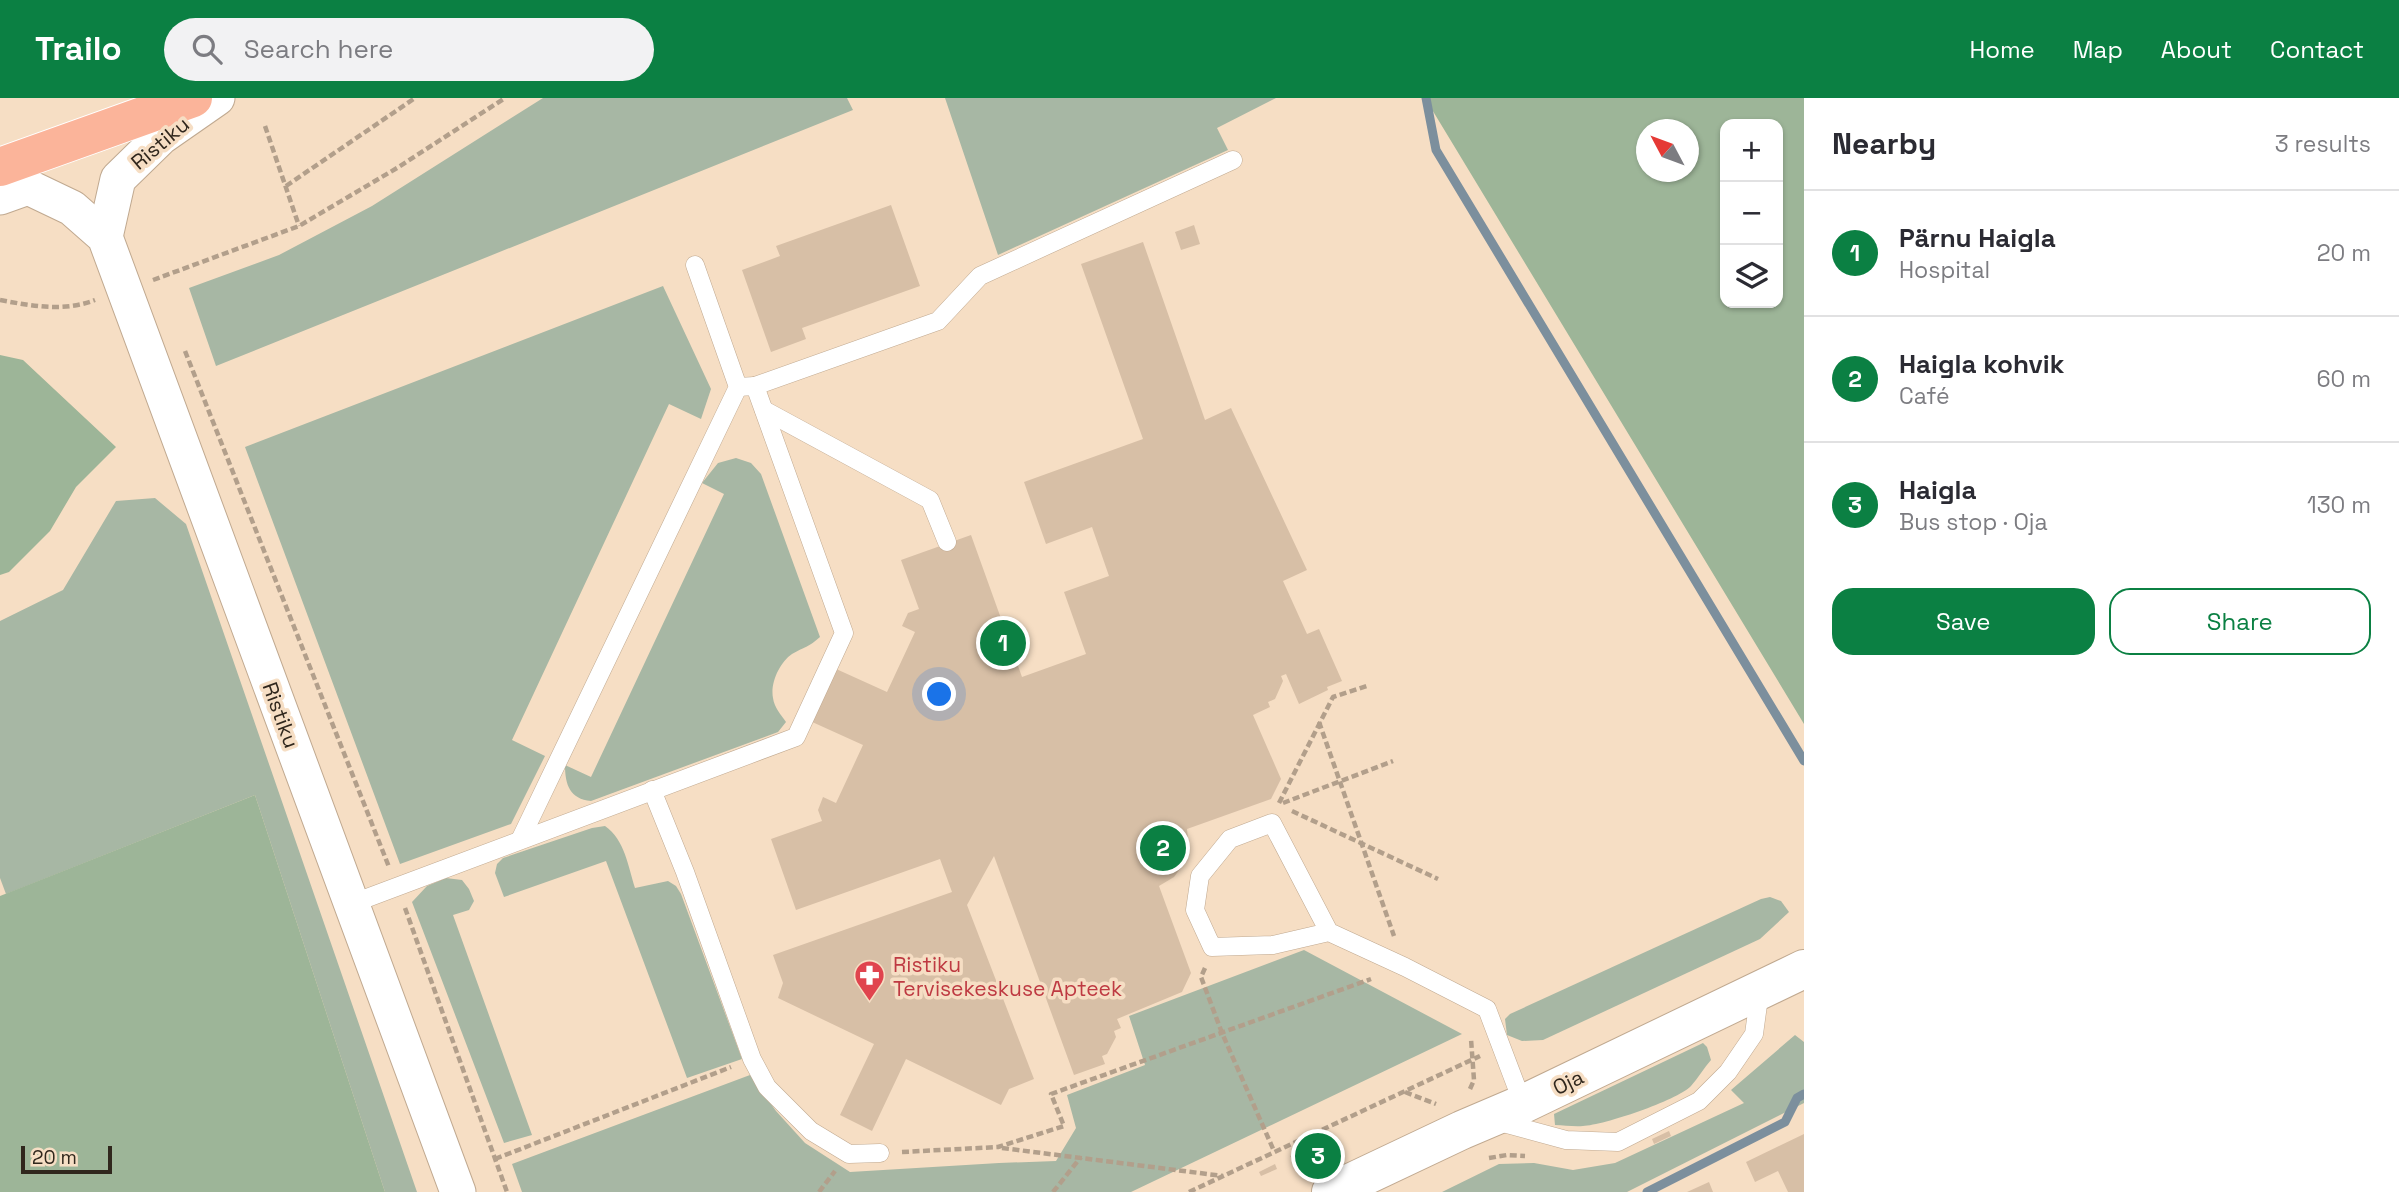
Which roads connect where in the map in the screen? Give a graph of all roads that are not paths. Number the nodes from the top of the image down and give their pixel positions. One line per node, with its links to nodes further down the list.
1 (193, 98): 4 (highway)
2 (217, 98): 6 (street, Ristiku)
3 (1233, 160): 8 (lane)
4 (0, 167)
5 (0, 197): 6 (street)
6 (105, 237): 13 (street, Ristiku)
7 (695, 265): 8 (lane)
8 (747, 386): 9 (lane); 12 (lane)
9 (764, 410): 10 (lane); 11 (lane)
10 (947, 542)
11 (653, 790): 12 (lane); 19 (lane)
12 (521, 838): 13 (lane)
13 (351, 904): 20 (street, Ristiku)
14 (1329, 932): 14 (lane); 17 (lane)
15 (1804, 969): 16 (street, Oja)
16 (1760, 990): 17 (street, Oja); 18 (lane)
17 (1523, 1104): 18 (street, Oja)
18 (1478, 1105): 21 (street, Oja)
19 (880, 1153)
20 (458, 1192)
21 (1331, 1192)

